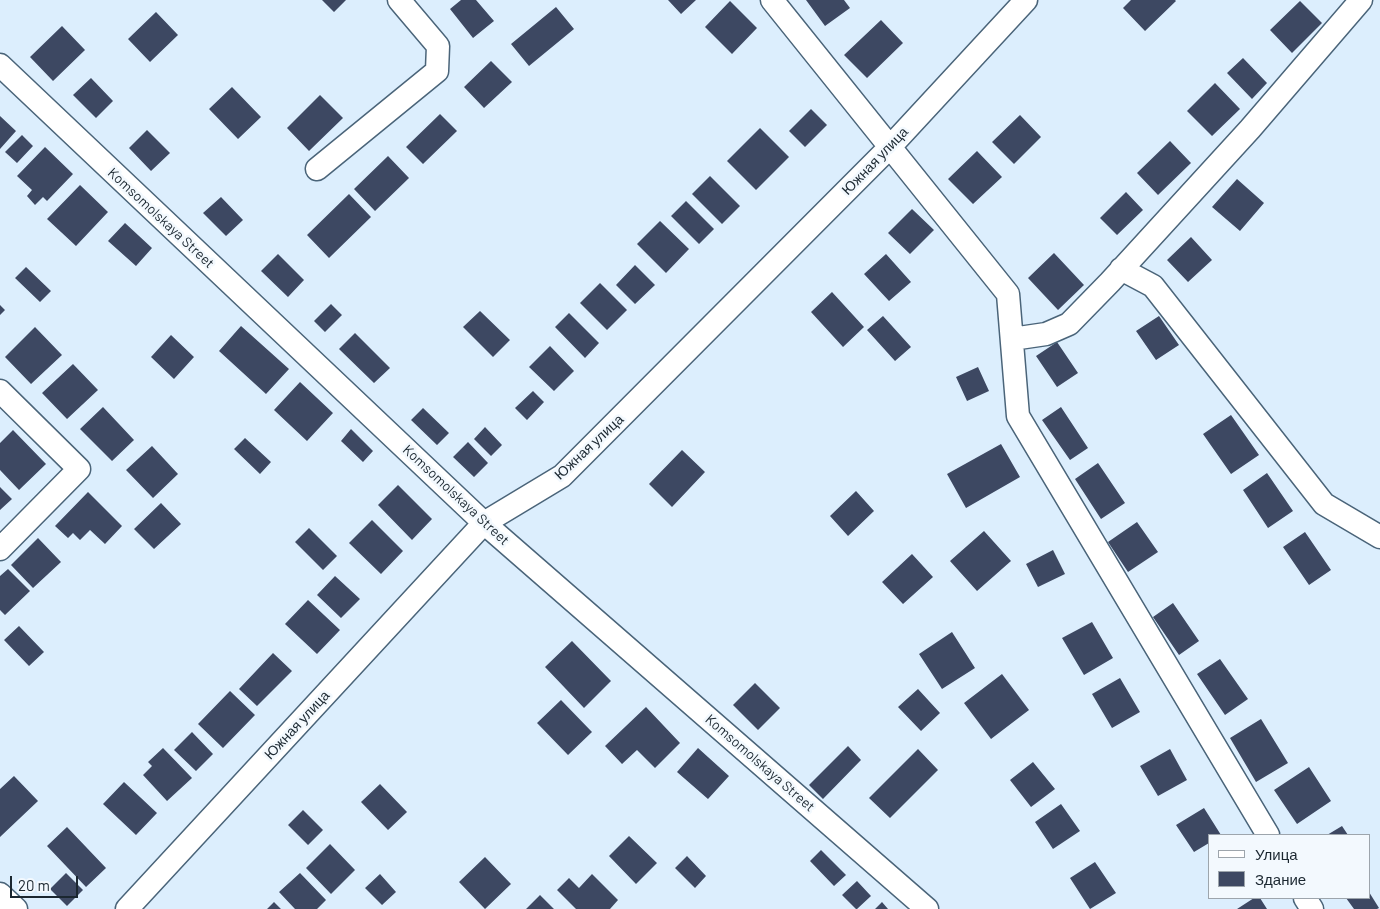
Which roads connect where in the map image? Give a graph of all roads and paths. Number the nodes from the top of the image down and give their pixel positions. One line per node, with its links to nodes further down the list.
1 (399, 0): 7 (street)
2 (772, 0): 6 (street)
3 (1026, 0): 6 (street, Южная улица)
4 (1361, 0): 8 (street)
5 (0, 65): 11 (street, Komsomolskaya Street)
6 (890, 147): 9 (street); 11 (street, Южная улица)
7 (317, 170)
8 (1121, 269): 9 (street); 12 (street)
9 (1012, 339): 14 (street)
10 (0, 391): 13 (street)
11 (484, 523): 17 (street, Южная улица); 18 (street, Komsomolskaya Street)
12 (1380, 537)
13 (0, 549)
14 (1267, 834)
15 (0, 894): 16 (street)
16 (16, 909)
17 (126, 909)
18 (927, 909)

